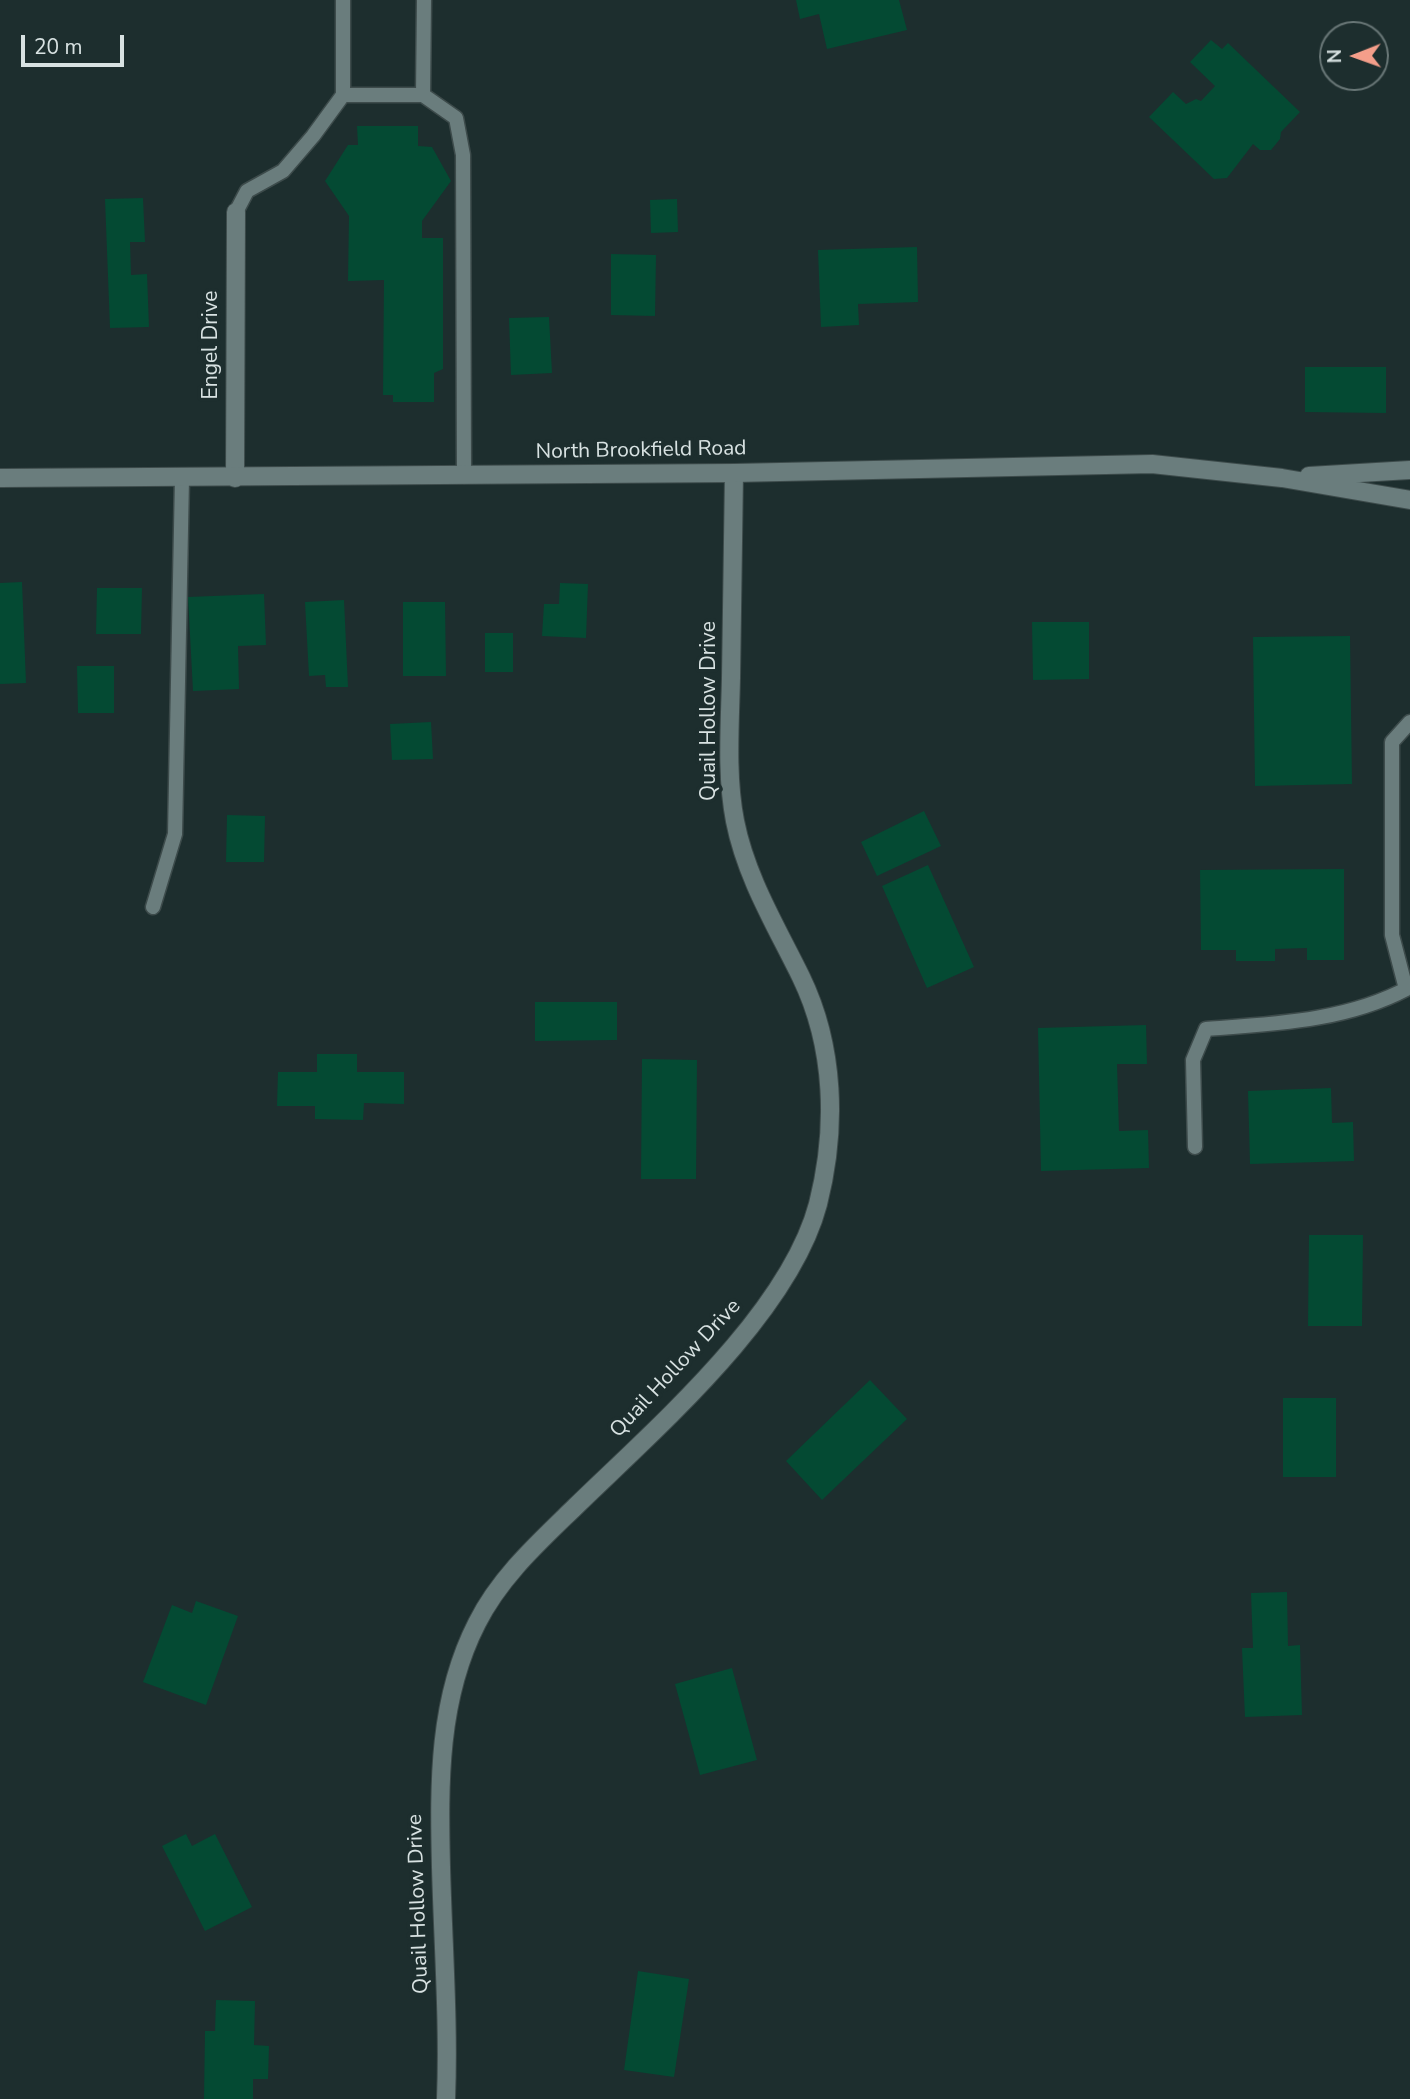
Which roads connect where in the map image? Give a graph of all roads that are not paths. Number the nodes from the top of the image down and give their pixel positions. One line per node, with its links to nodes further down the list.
1 (343, 0): 3 (lane)
2 (424, 0): 4 (lane)
3 (342, 95): 4 (lane); 5 (lane)
4 (423, 95): 8 (lane)
5 (236, 212): 11 (street, Engel Drive)
6 (1410, 470): 12 (street, North Brookfield Road)
7 (734, 473): 8 (street, North Brookfield Road); 12 (street, North Brookfield Road); 18 (street, Quail Hollow Drive)
8 (464, 476): 11 (street, North Brookfield Road)
9 (0, 478): 10 (street, North Brookfield Road)
10 (182, 478): 11 (street, North Brookfield Road); 15 (lane)
11 (234, 478)
12 (1282, 478): 13 (street, North Brookfield Road)
13 (1410, 500)
14 (1410, 722): 16 (lane)
15 (153, 906)
16 (1408, 988): 17 (lane)
17 (1195, 1147)
18 (446, 2099)

